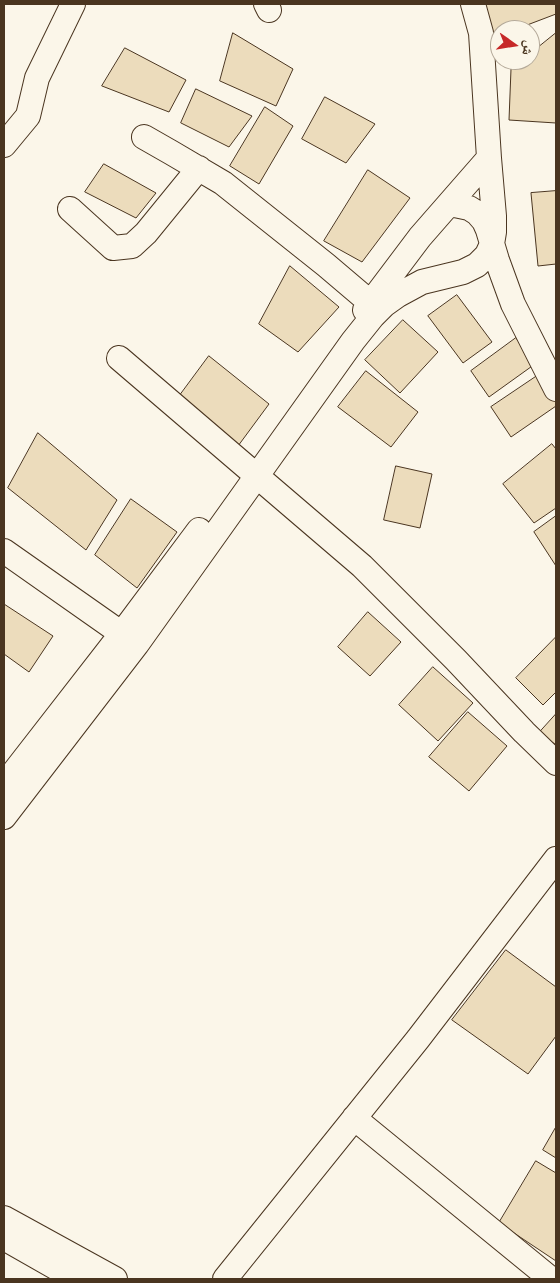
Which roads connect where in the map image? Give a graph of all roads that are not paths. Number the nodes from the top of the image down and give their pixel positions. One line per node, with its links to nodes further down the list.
1 (72, 4): 4 (street)
2 (473, 4): 5 (street)
3 (144, 138): 6 (street)
4 (4, 145)
5 (489, 158): 7 (street); 9 (street)
6 (199, 168): 8 (street); 10 (street)
7 (450, 204): 9 (street); 10 (street)
8 (70, 210)
9 (492, 244): 10 (street); 12 (street)
10 (375, 306): 13 (street)
11 (119, 358): 13 (street)
12 (556, 389)
13 (251, 472): 15 (street); 16 (street)
14 (4, 551): 15 (street)
15 (129, 638): 17 (street); 18 (street)
16 (556, 763)
17 (4, 785)
18 (4, 816)
19 (556, 859): 20 (street)
20 (354, 1118): 25 (street); 26 (street)
21 (4, 1218): 24 (street)
22 (4, 1238): 23 (street)
23 (76, 1279)
24 (114, 1279)
25 (225, 1279)
26 (551, 1279)

